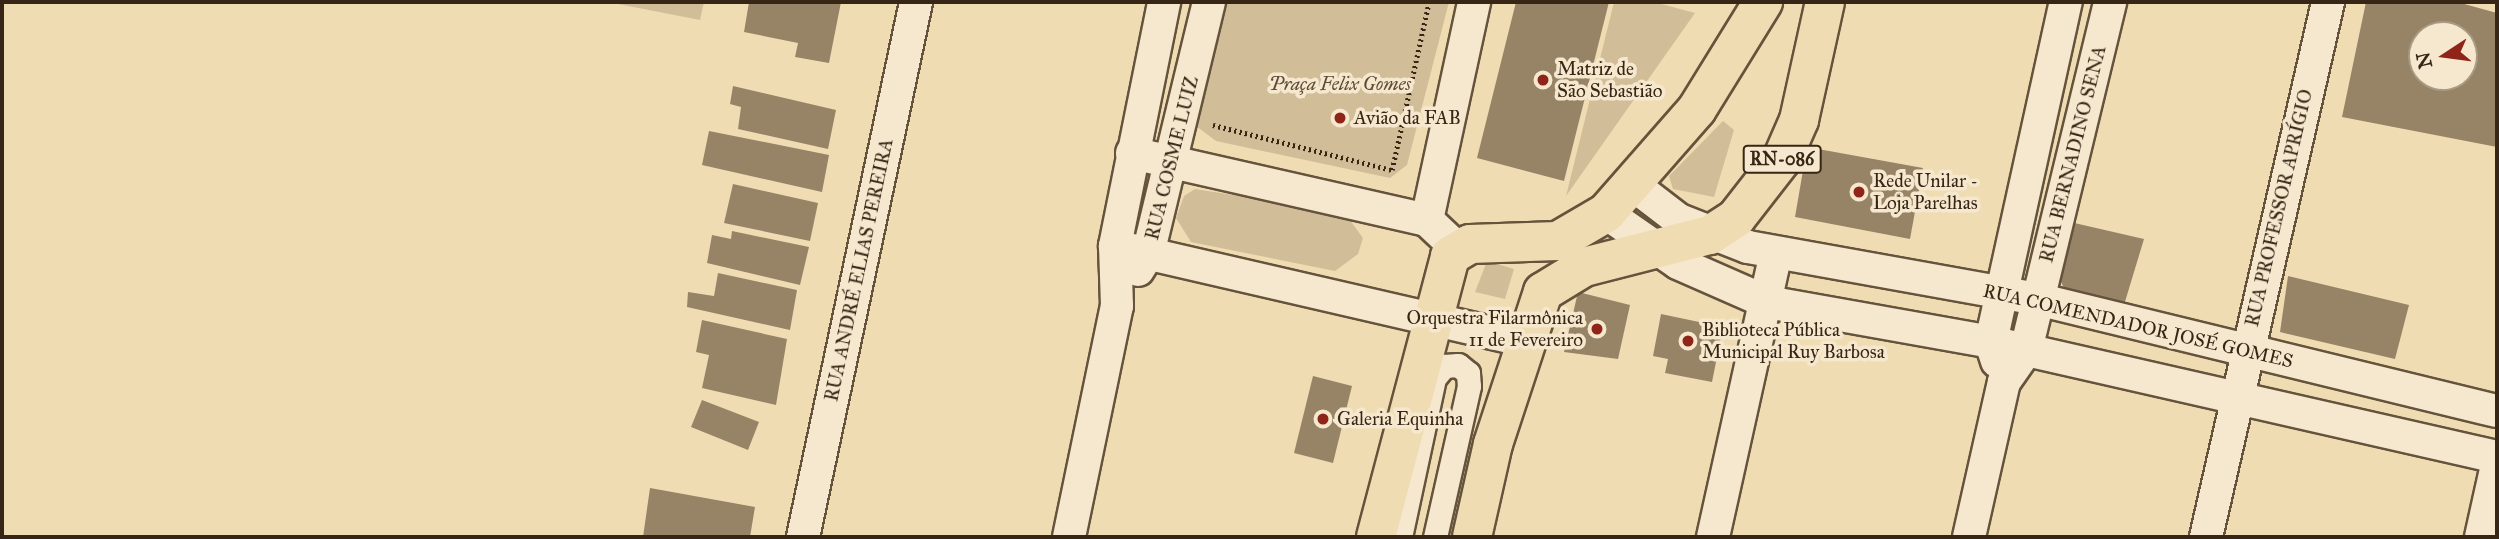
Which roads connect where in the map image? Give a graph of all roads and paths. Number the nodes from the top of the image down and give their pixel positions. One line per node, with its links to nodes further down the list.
1 (916, 2): 39 (street, RUA ANDRÉ ELIAS PEREIRA)
2 (1164, 2): 12 (street, RUA COSME LUIZ)
3 (1209, 2): 13 (street, RUA COSME LUIZ)
4 (1429, 2): 11 (path)
5 (1474, 2): 16 (street)
6 (1763, 2): 14 (main road)
7 (1825, 2): 17 (main road, RN-086)
8 (2066, 2): 25 (street, RUA BERNADINO SENA)
9 (2110, 2): 26 (street, RUA BERNADINO SENA)
10 (2328, 2): 33 (street, RUA PROFESSOR APRÍGIO)
11 (1204, 122)
12 (1132, 153): 13 (street); 18 (street, RUA COSME LUIZ)
13 (1173, 162): 16 (street); 23 (street, RUA COSME LUIZ)
14 (1632, 184): 15 (main road); 17 (street, RUA COMENDADOR JOSÉ GOMES)
15 (1606, 213): 19 (main road); 21 (street)
16 (1427, 220): 20 (street)
17 (1710, 235): 21 (main road, RN-086); 22 (street, RUA COMENDADOR JOSÉ GOMES)
18 (1115, 246): 23 (street); 28 (street, RUA COSME LUIZ)
19 (1523, 246): 20 (main road); 24 (main road)
20 (1458, 249): 29 (main road)
21 (1654, 249): 24 (main road, RN-086); 27 (street)
22 (1776, 253): 25 (street, RUA COMENDADOR JOSÉ GOMES); 27 (street)
23 (1148, 254): 28 (street, RUA COSME LUIZ); 29 (street)
24 (1543, 292): 30 (main road)
25 (2003, 292): 26 (street, RUA COMENDADOR JOSÉ GOMES); 31 (street, RUA BERNADINO SENA)
26 (2037, 299): 32 (street, RUA BERNADINO SENA); 33 (street, RUA COMENDADOR JOSÉ GOMES)
27 (1768, 302): 31 (street); 45 (street)
28 (1117, 306): 40 (street, RUA COSME LUIZ)
29 (1432, 315): 30 (street); 41 (main road)
30 (1525, 341): 44 (main road)
31 (1991, 342): 32 (street); 34 (street)
32 (2026, 350): 34 (street, RUA BERNADINO SENA); 35 (street)
33 (2246, 351): 35 (street, RUA PROFESSOR APRÍGIO); 36 (street, RUA COMENDADOR JOSÉ GOMES)
34 (2004, 382): 46 (street, RUA BERNADINO SENA)
35 (2234, 400): 37 (street); 47 (street, RUA PROFESSOR APRÍGIO)
36 (2497, 411)
37 (2497, 457)
38 (2497, 465): 48 (street)
39 (803, 537)
40 (1069, 537)
41 (1376, 537)
42 (1399, 537): 43 (street)
43 (1435, 537)
44 (1472, 537)
45 (1713, 537)
46 (1969, 537)
47 (2206, 537)
48 (2481, 537)

